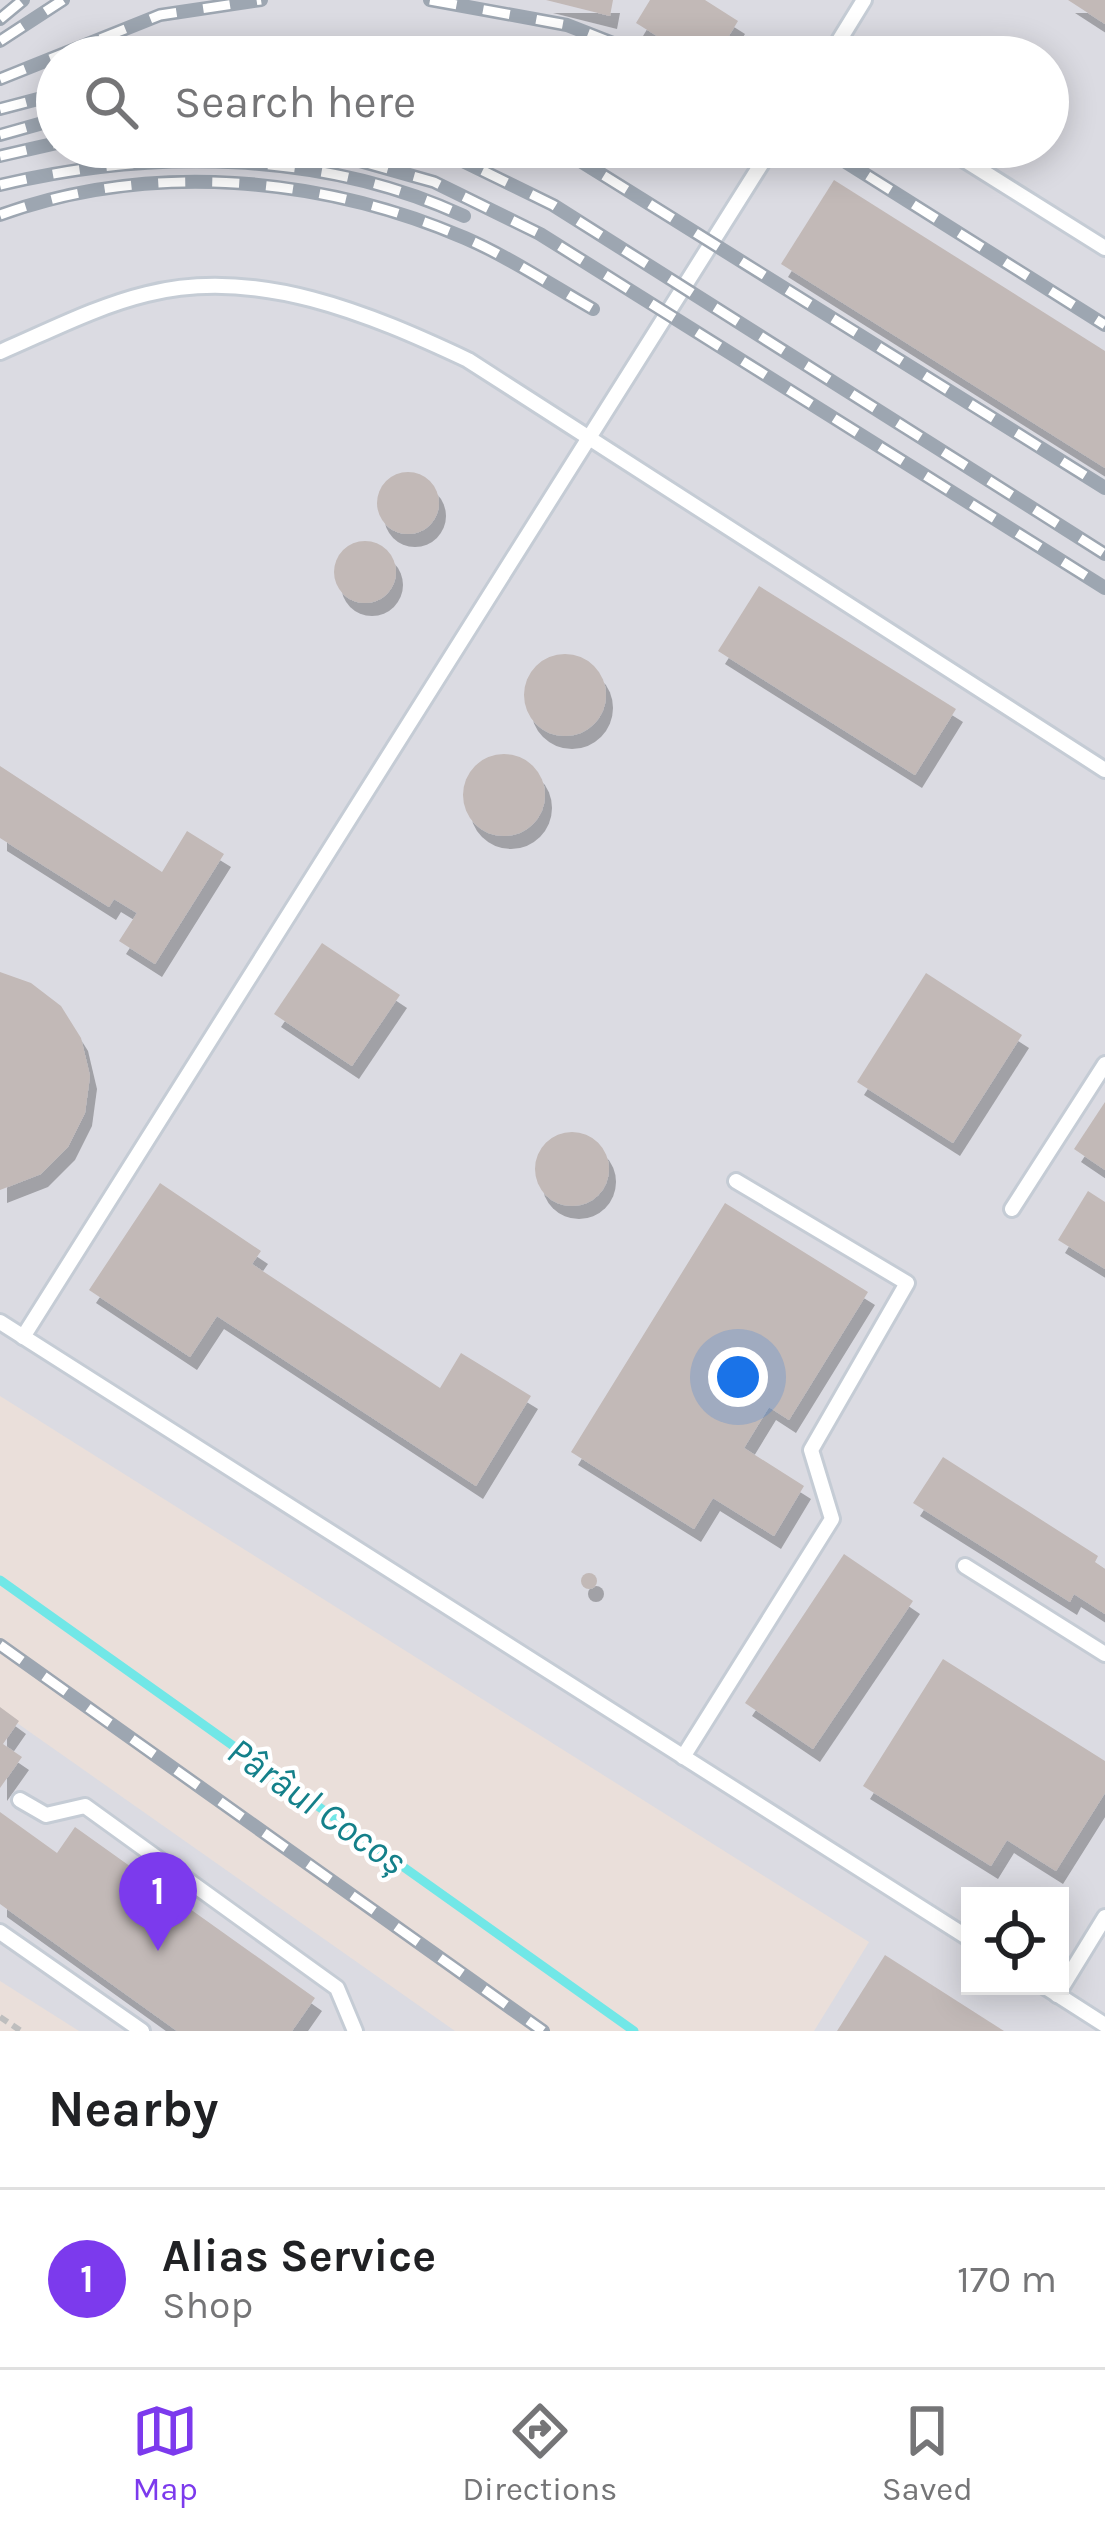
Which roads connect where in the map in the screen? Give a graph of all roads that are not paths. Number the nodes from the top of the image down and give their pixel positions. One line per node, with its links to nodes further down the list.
1 (864, 0): 2 (lane)
2 (842, 36)
3 (758, 168): 7 (lane)
4 (977, 168): 5 (lane)
5 (1105, 248)
6 (0, 352): 7 (lane)
7 (584, 438): 8 (lane); 13 (lane)
8 (1105, 770)
9 (1105, 1064): 11 (lane)
10 (736, 1181): 16 (lane)
11 (1012, 1209)
12 (0, 1322): 13 (lane)
13 (23, 1336): 16 (lane)
14 (965, 1566): 15 (lane)
15 (1105, 1654)
16 (683, 1757): 20 (lane)
17 (20, 1800): 25 (lane)
18 (1105, 1917): 21 (lane)
19 (0, 1932): 24 (lane)
20 (961, 1933)
21 (1069, 1966)
22 (1059, 1995): 23 (lane)
23 (1105, 2025)
24 (142, 2031)
25 (355, 2031)

